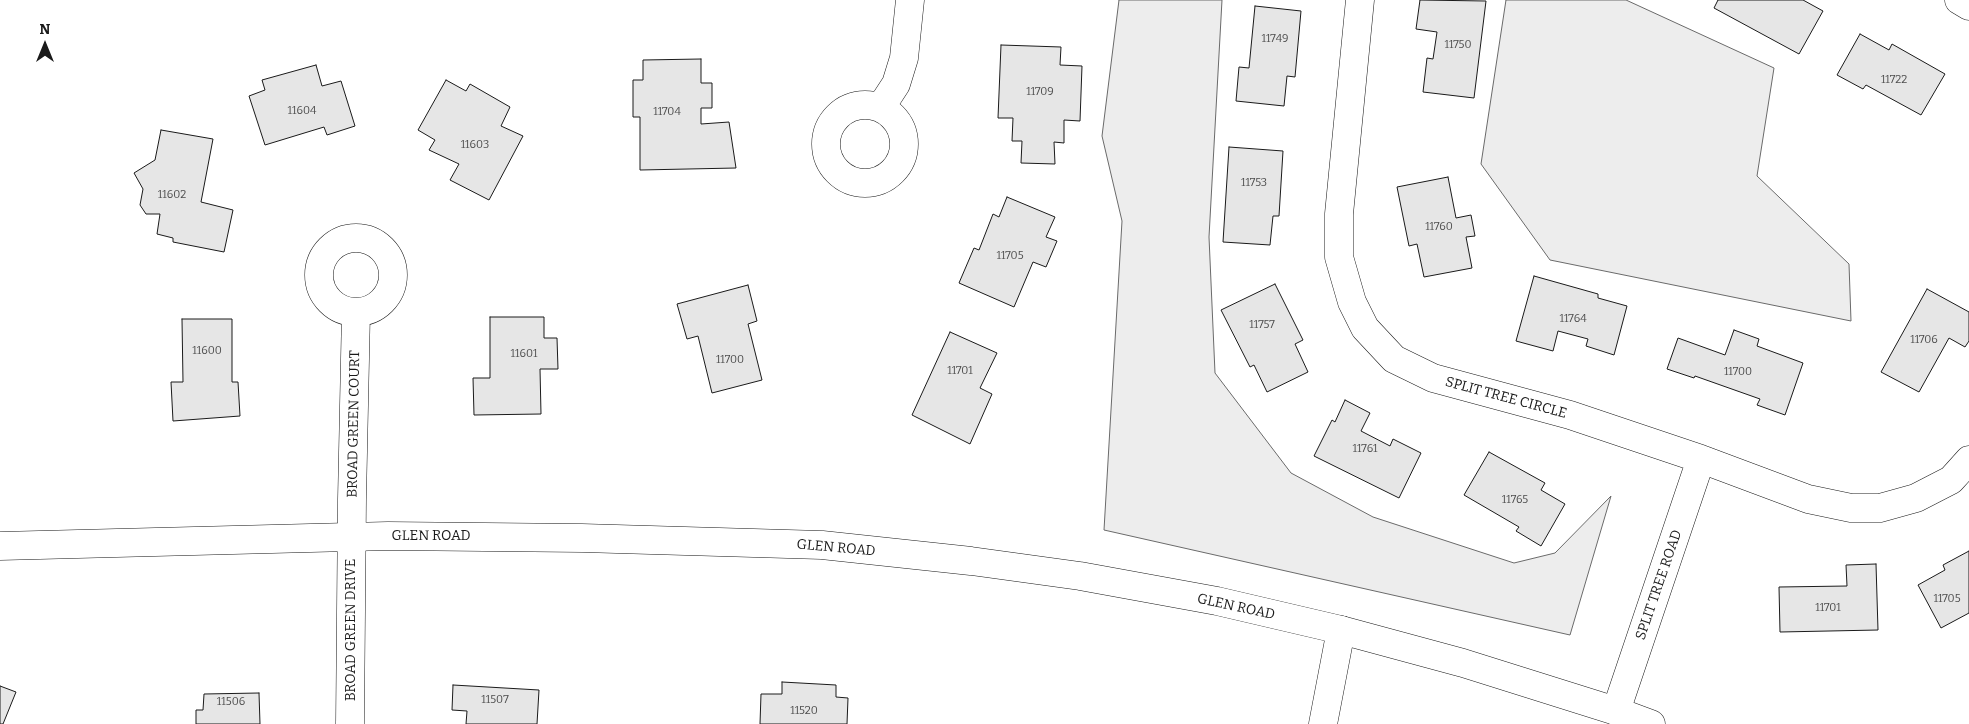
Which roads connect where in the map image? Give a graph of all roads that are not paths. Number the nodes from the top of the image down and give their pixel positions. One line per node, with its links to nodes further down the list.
1 (910, 0): 5 (street)
2 (1360, 0): 7 (street, SPLIT TREE CIRCLE)
3 (1959, 0): 4 (street)
4 (1969, 6)
5 (881, 107)
6 (356, 312): 9 (street, BROAD GREEN COURT)
7 (1701, 459): 8 (street, SPLIT TREE CIRCLE); 12 (street, SPLIT TREE ROAD)
8 (1969, 460)
9 (352, 537): 10 (street, GLEN ROAD); 11 (street, GLEN ROAD); 13 (street, BROAD GREEN DRIVE)
10 (0, 546)
11 (1341, 630): 12 (street, GLEN ROAD); 14 (street)
12 (1616, 711): 15 (street, GLEN ROAD)
13 (350, 724)
14 (1323, 724)
15 (1651, 724)

